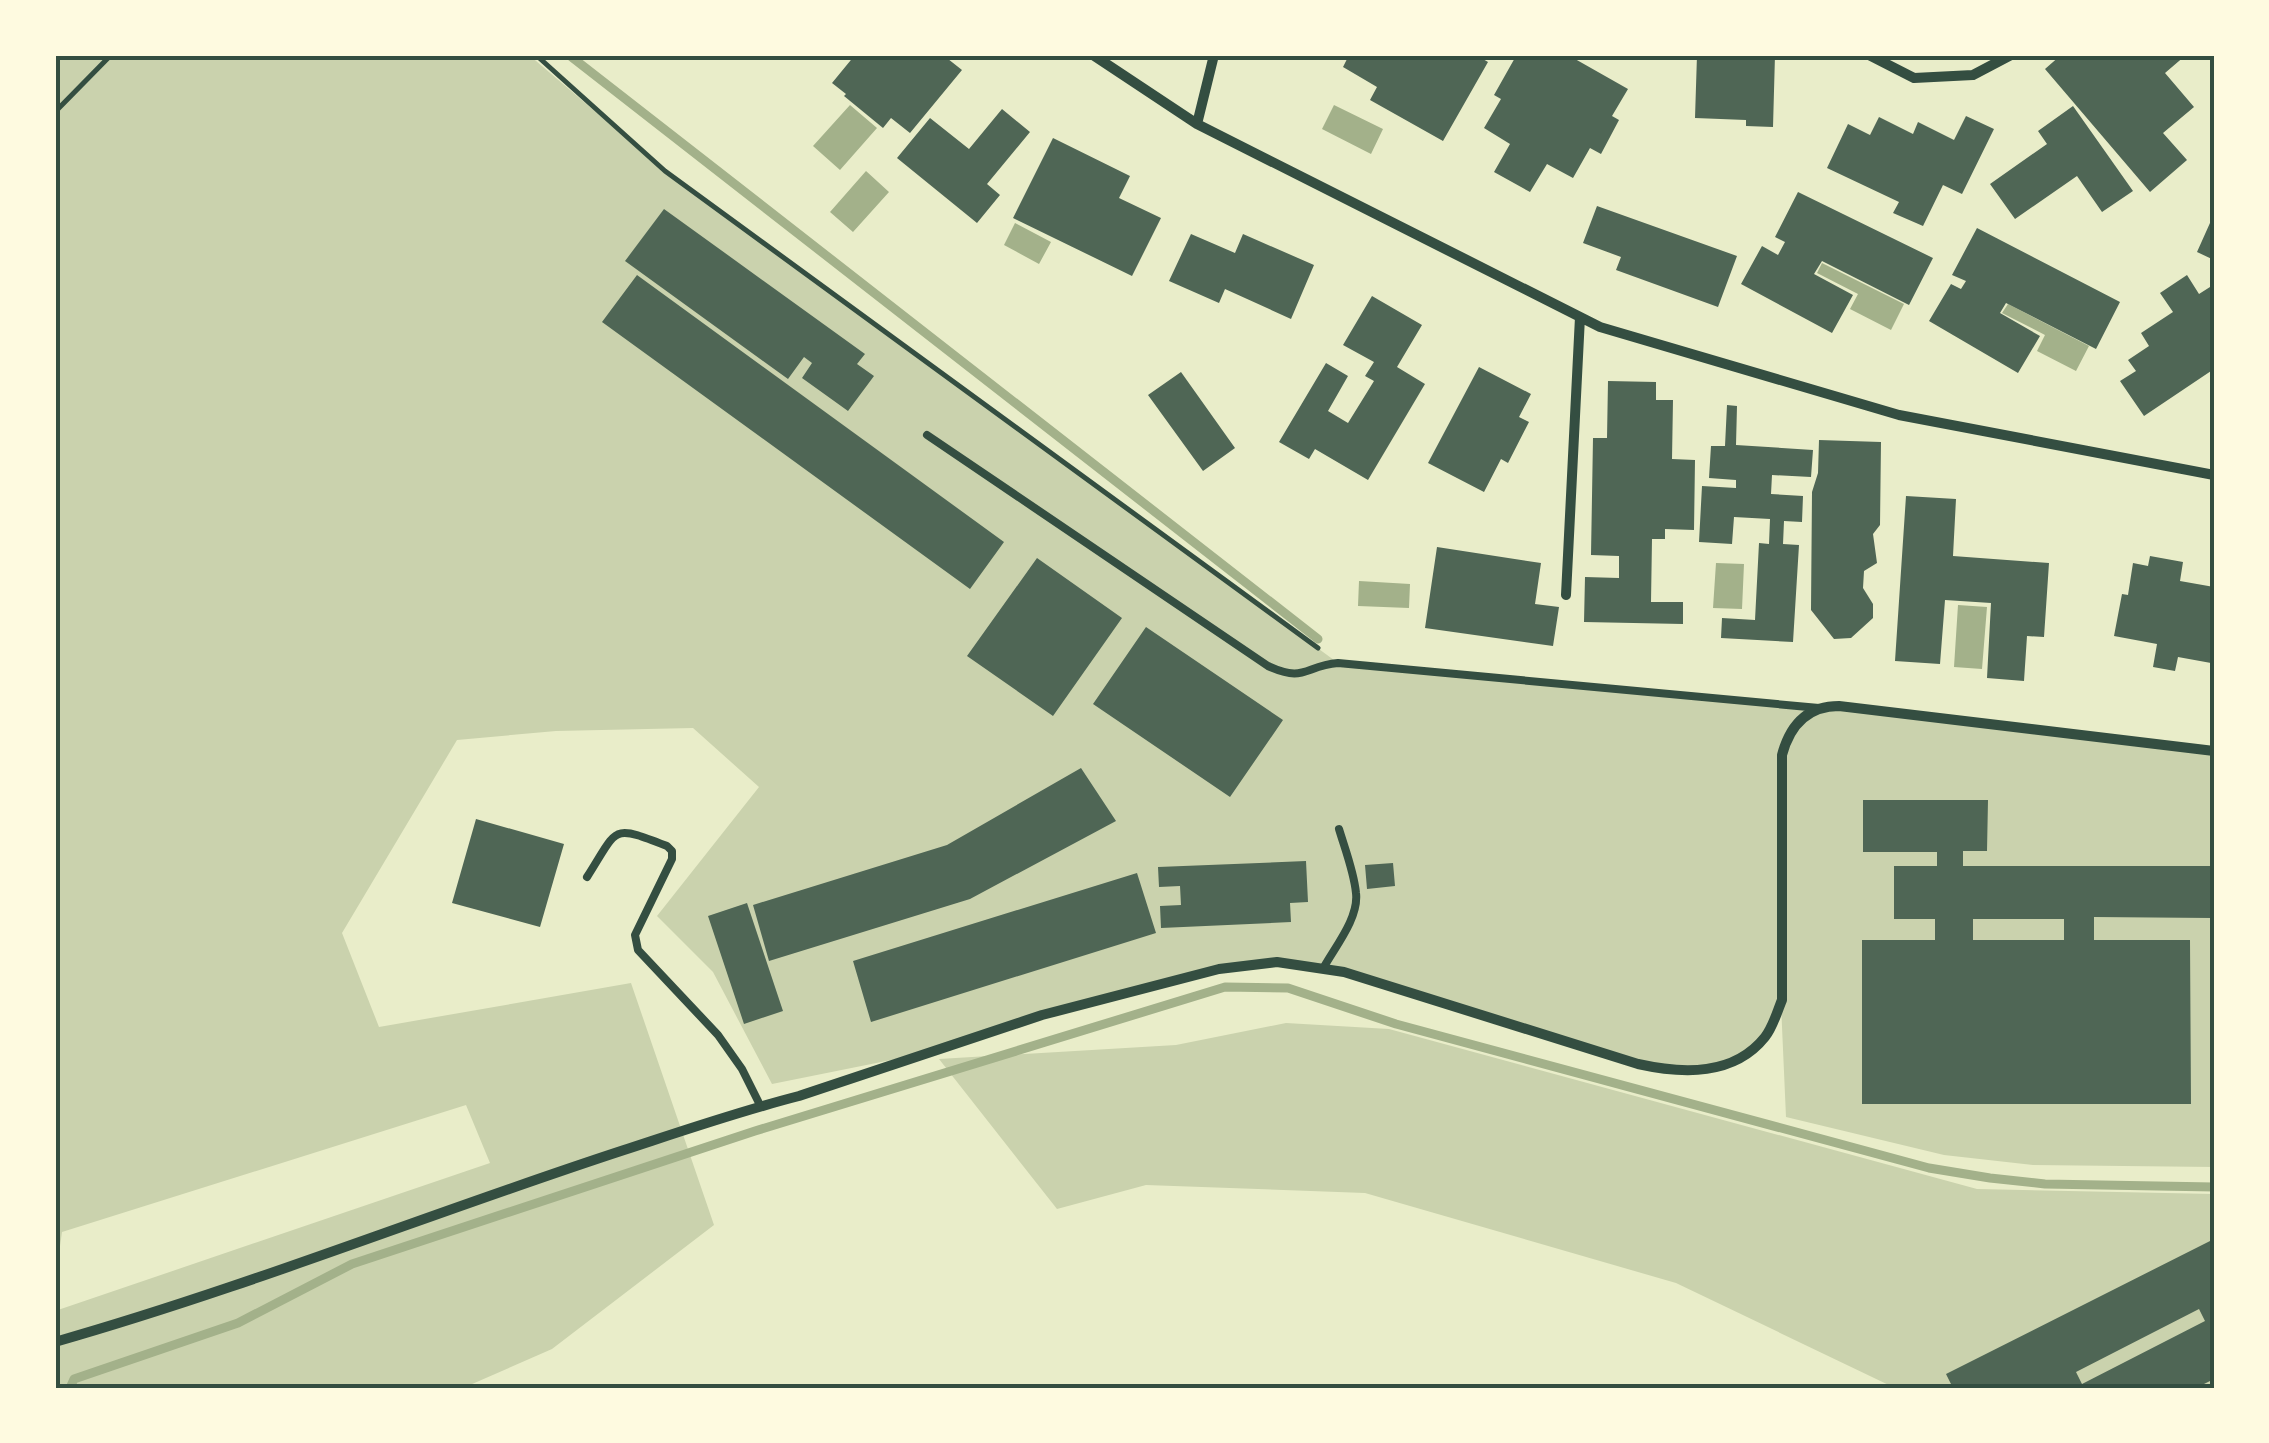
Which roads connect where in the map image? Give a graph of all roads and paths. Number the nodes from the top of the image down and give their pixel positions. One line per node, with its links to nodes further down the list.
1 (111, 55): 7 (path)
2 (536, 55): 13 (path)
3 (1093, 55): 8 (street)
4 (1214, 55): 8 (street)
5 (1869, 55): 6 (street)
6 (2012, 55)
7 (55, 112)
8 (1197, 124): 9 (street)
9 (1580, 317): 11 (street); 12 (street)
10 (927, 436): 13 (lane)
11 (2214, 475)
12 (1566, 595)
13 (1338, 663): 14 (lane)
14 (1819, 708): 15 (street); 18 (street)
15 (2214, 750)
16 (1340, 829): 18 (lane)
17 (587, 876): 19 (lane)
18 (1324, 968): 19 (street)
19 (760, 1106): 20 (street)
20 (55, 1342)

